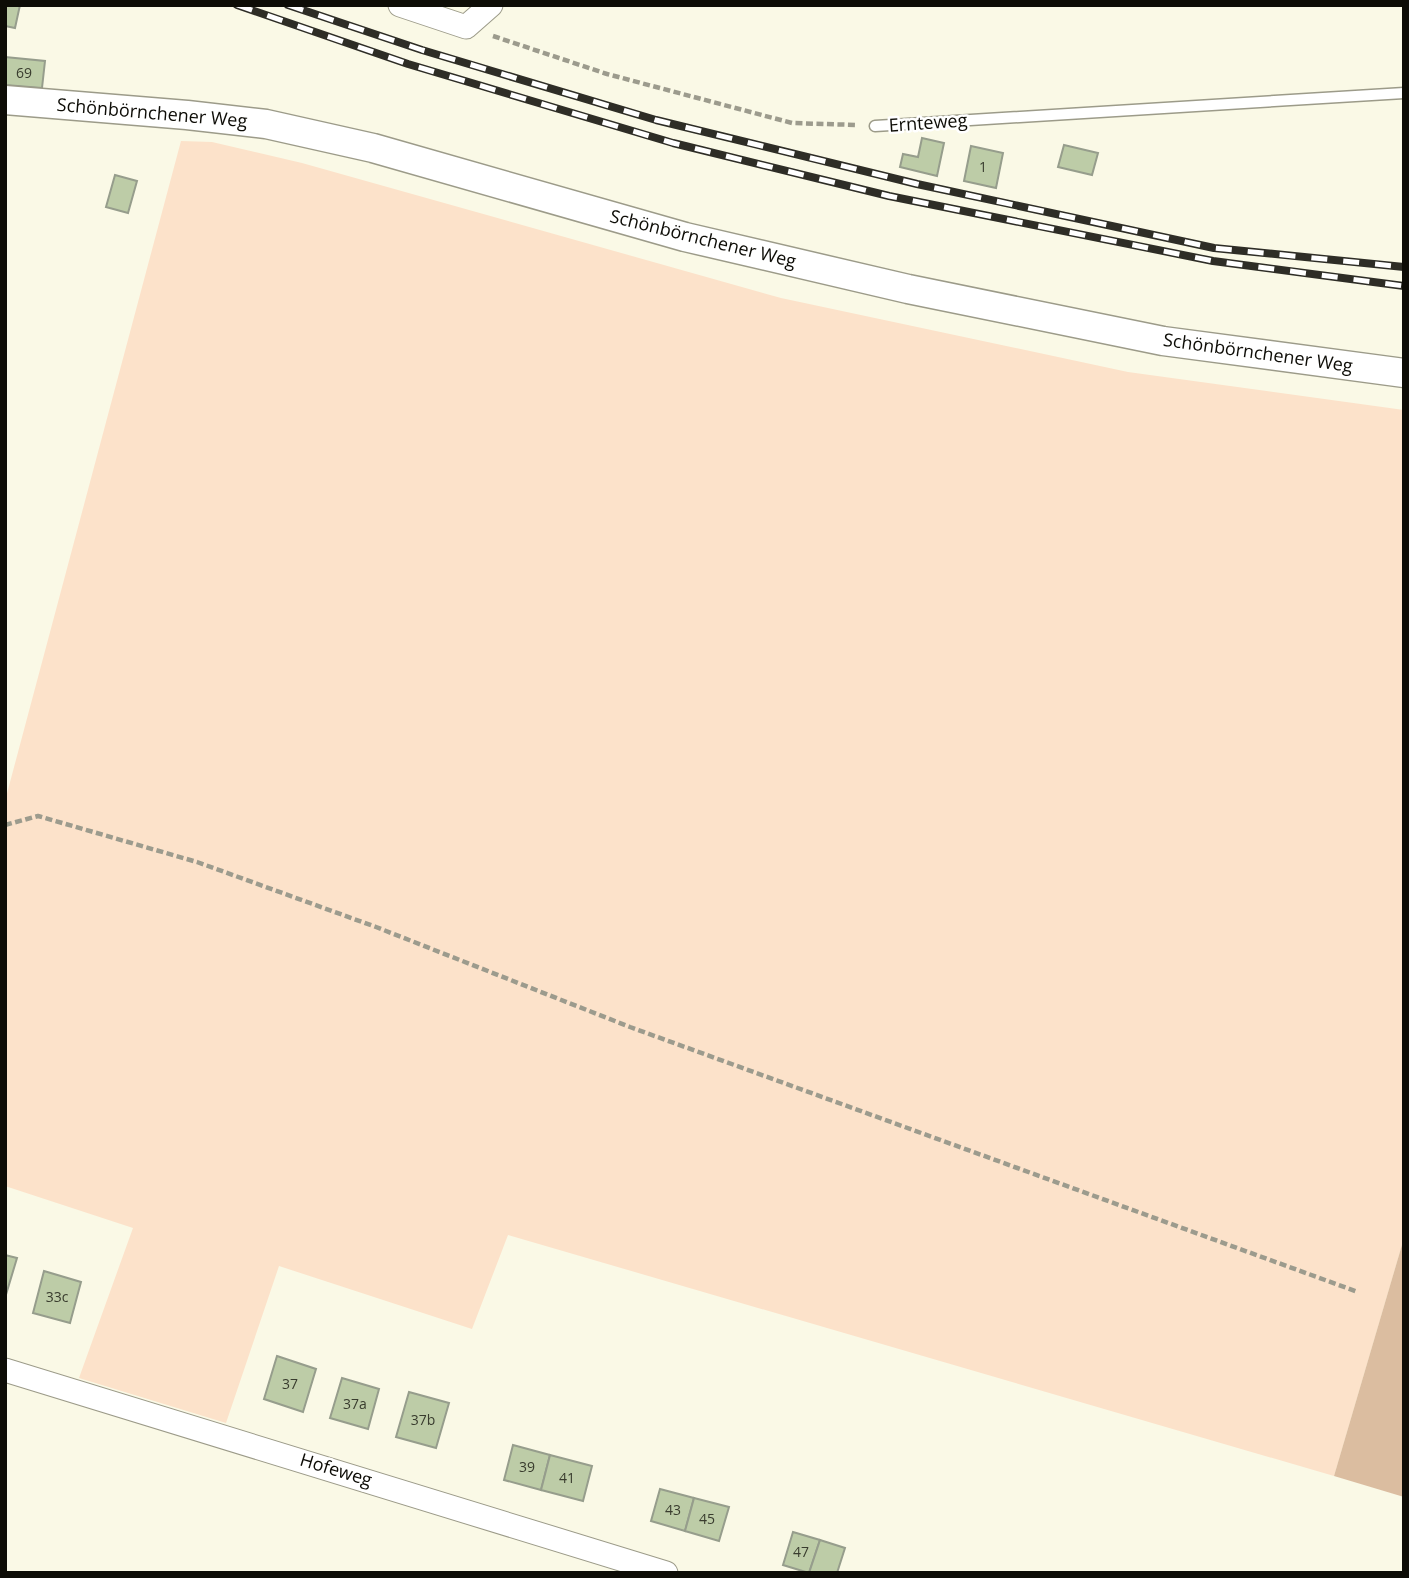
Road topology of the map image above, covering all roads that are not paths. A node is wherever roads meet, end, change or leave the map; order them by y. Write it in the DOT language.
graph roads {
  1 [pos="400,5"];
  2 [pos="491,5"];
  3 [pos="1404,93"];
  4 [pos="5,100"];
  5 [pos="875,126"];
  6 [pos="1404,373"];
  7 [pos="5,1370"];
  8 [pos="666,1573"];
  1 -- 2 [label="street"];
  3 -- 5 [label="lane, Ernteweg"];
  4 -- 6 [label="street, Schönbörnchener Weg"];
  7 -- 8 [label="street, Hofeweg"];
}
